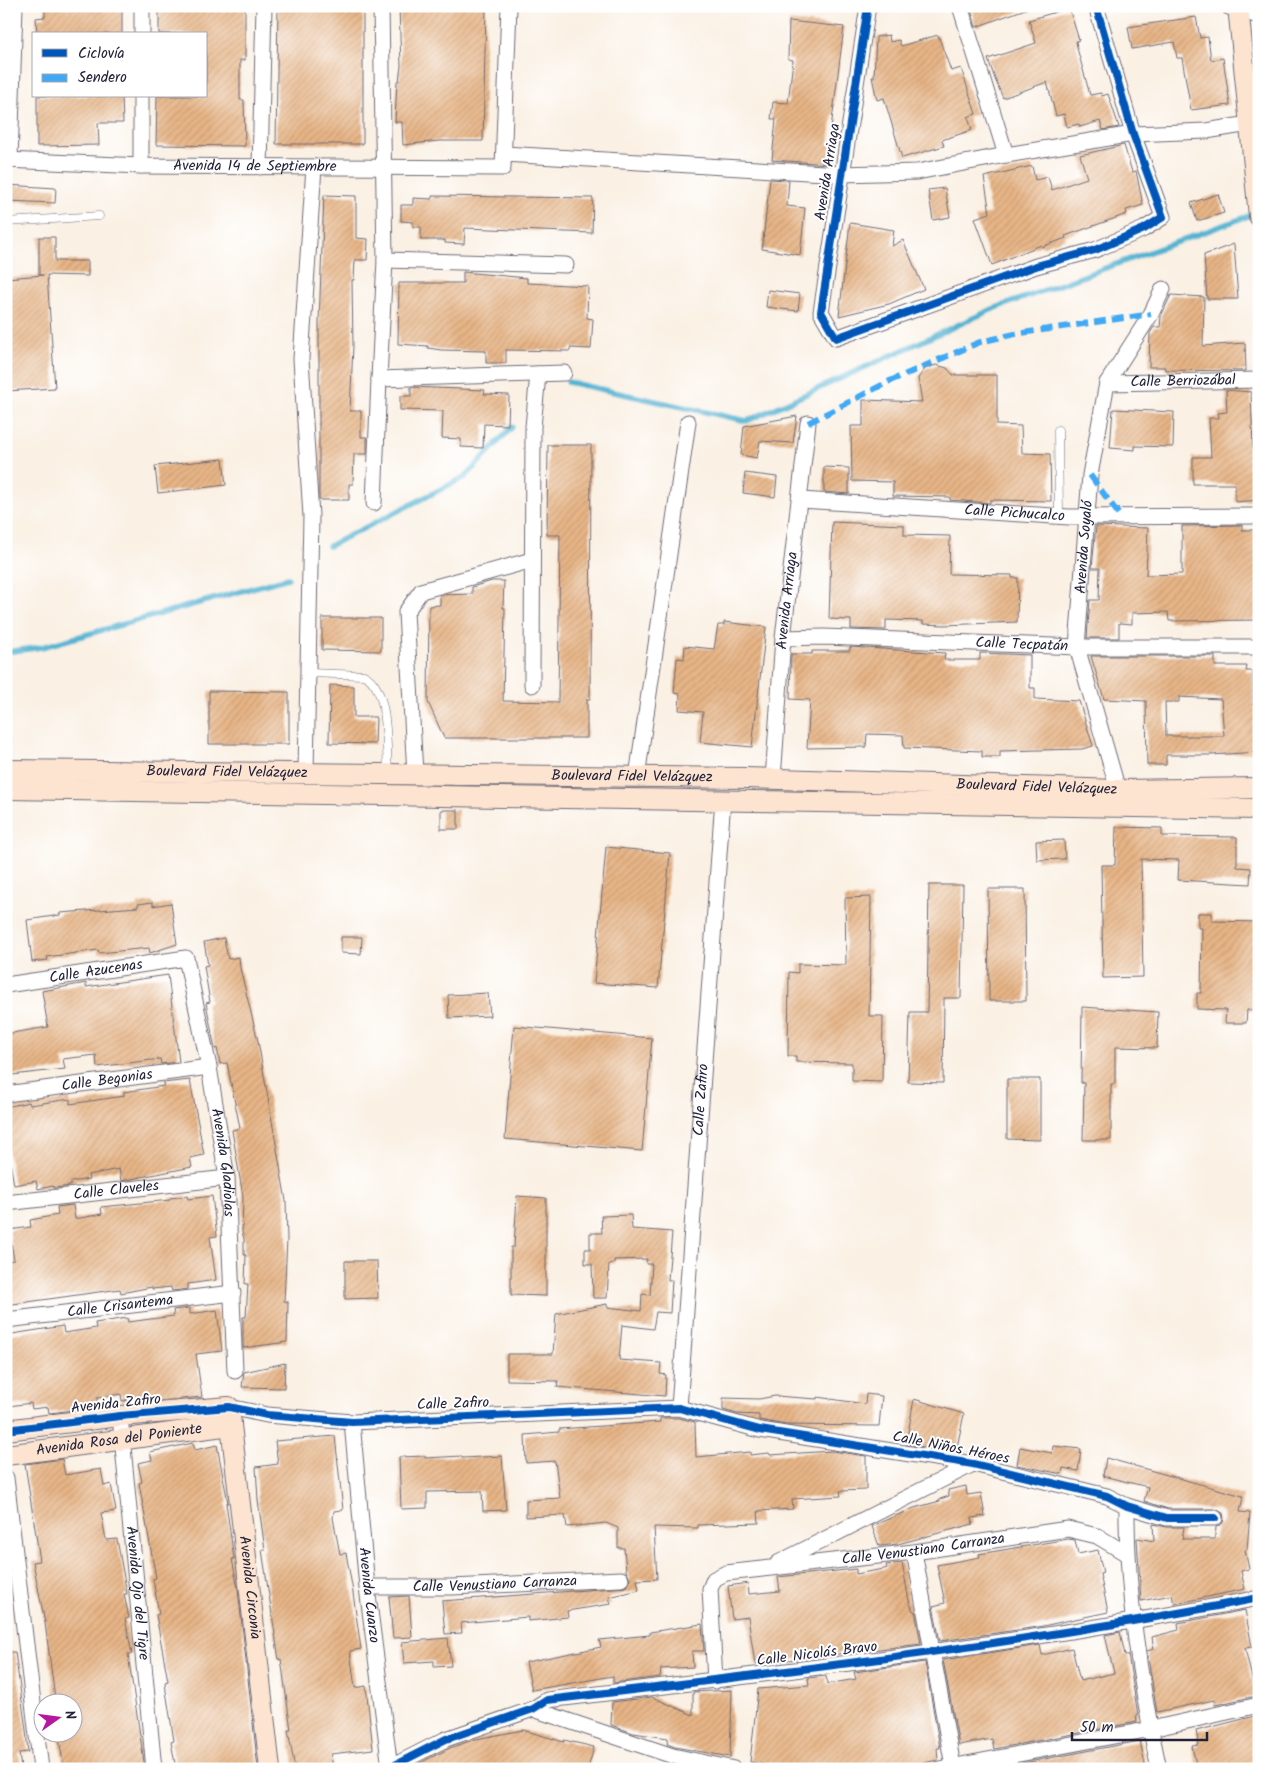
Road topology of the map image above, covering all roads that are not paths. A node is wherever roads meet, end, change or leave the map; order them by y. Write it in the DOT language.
graph roads {
  1 [pos="15,6"];
  2 [pos="142,6"];
  3 [pos="264,6"];
  4 [pos="381,6"];
  5 [pos="509,6"];
  6 [pos="868,6"];
  7 [pos="960,6"];
  8 [pos="1096,6"];
  9 [pos="1235,8"];
  10 [pos="1259,16"];
  11 [pos="142,32"];
  12 [pos="141,98"];
  13 [pos="1249,124"];
  14 [pos="1133,134"];
  15 [pos="1006,155"];
  16 [pos="8,160"];
  17 [pos="504,161"];
  18 [pos="141,166"];
  19 [pos="260,167"];
  20 [pos="314,167"];
  21 [pos="383,167"];
  22 [pos="841,174"];
  23 [pos="99,216"];
  24 [pos="1259,216"];
  25 [pos="6,222"];
  26 [pos="385,260"];
  27 [pos="566,265"];
  28 [pos="1163,289"];
  29 [pos="564,373"];
  30 [pos="538,374"];
  31 [pos="379,379"];
  32 [pos="1259,380"];
  33 [pos="1108,383"];
  34 [pos="688,422"];
  35 [pos="808,423"];
  36 [pos="1058,430"];
  37 [pos="801,500"];
  38 [pos="374,503"];
  39 [pos="1059,516"];
  40 [pos="1088,516"];
  41 [pos="1259,516"];
  42 [pos="532,560"];
  43 [pos="783,638"];
  44 [pos="1077,647"];
  45 [pos="1259,647"];
  46 [pos="308,672"];
  47 [pos="532,685"];
  48 [pos="6,770"];
  49 [pos="306,772"];
  50 [pos="388,774"];
  51 [pos="414,774"];
  52 [pos="453,775"];
  53 [pos="637,777"];
  54 [pos="773,779"];
  55 [pos="1259,788"];
  56 [pos="6,789"];
  57 [pos="1118,790"];
  58 [pos="453,795"];
  59 [pos="723,799"];
  60 [pos="1259,809"];
  61 [pos="186,958"];
  62 [pos="6,985"];
  63 [pos="209,1067"];
  64 [pos="6,1094"];
  65 [pos="227,1178"];
  66 [pos="6,1202"];
  67 [pos="233,1293"];
  68 [pos="6,1320"];
  69 [pos="235,1371"];
  70 [pos="679,1408"];
  71 [pos="120,1416"];
  72 [pos="230,1416"];
  73 [pos="352,1422"];
  74 [pos="6,1430"];
  75 [pos="123,1439"];
  76 [pos="6,1455"];
  77 [pos="973,1464"];
  78 [pos="6,1478"];
  79 [pos="1128,1506"];
  80 [pos="1214,1518"];
  81 [pos="914,1552"];
  82 [pos="1127,1554"];
  83 [pos="770,1568"];
  84 [pos="621,1579"];
  85 [pos="367,1587"];
  86 [pos="1259,1598"];
  87 [pos="1134,1622"];
  88 [pos="934,1653"];
  89 [pos="715,1680"];
  90 [pos="1259,1705"];
  91 [pos="533,1709"];
  92 [pos="1150,1729"];
  93 [pos="947,1767"];
  94 [pos="388,1768"];
  95 [pos="41,1769"];
  96 [pos="154,1769"];
  97 [pos="270,1769"];
  98 [pos="734,1769"];
  99 [pos="1159,1769"];
  1 -- 16 [label="street"];
  2 -- 11 [label="street"];
  3 -- 19 [label="street"];
  4 -- 21 [label="street"];
  5 -- 17 [label="street"];
  6 -- 22 [label="street, Avenida Arriaga"];
  7 -- 15 [label="street"];
  8 -- 14 [label="street"];
  9 -- 10 [label="street"];
  9 -- 13 [label="main road"];
  12 -- 18 [label="street"];
  13 -- 14 [label="street, Avenida 14 de Septiembre"];
  13 -- 24 [label="main road"];
  14 -- 15 [label="street, Avenida 14 de Septiembre"];
  14 -- 22 [label="street, Avenida Arriaga"];
  15 -- 22 [label="street, Avenida 14 de Septiembre"];
  16 -- 18 [label="street, Avenida 14 de Septiembre"];
  17 -- 21 [label="street, Avenida 14 de Septiembre"];
  17 -- 22 [label="street, Avenida 14 de Septiembre"];
  18 -- 19 [label="street, Avenida 14 de Septiembre"];
  19 -- 20 [label="street, Avenida 14 de Septiembre"];
  20 -- 21 [label="street, Avenida 14 de Septiembre"];
  20 -- 46 [label="street"];
  21 -- 26 [label="street"];
  23 -- 25 [label="lane"];
  26 -- 27 [label="street"];
  26 -- 31 [label="street"];
  28 -- 33 [label="street, Avenida Soyaló"];
  29 -- 30 [label="street"];
  30 -- 31 [label="street"];
  30 -- 42 [label="street"];
  31 -- 38 [label="street"];
  32 -- 33 [label="street, Calle Berriozábal"];
  33 -- 40 [label="street, Avenida Soyaló"];
  34 -- 53 [label="street"];
  35 -- 37 [label="street, Avenida Arriaga"];
  36 -- 39 [label="lane"];
  37 -- 39 [label="street, Calle Pichucalco"];
  37 -- 43 [label="street, Avenida Arriaga"];
  39 -- 40 [label="street, Calle Pichucalco"];
  40 -- 41 [label="street, Calle Pichucalco"];
  40 -- 44 [label="street, Avenida Soyaló"];
  42 -- 47 [label="street"];
  42 -- 51 [label="street"];
  43 -- 44 [label="street, Calle Tecpatán"];
  43 -- 54 [label="street, Avenida Arriaga"];
  44 -- 45 [label="street, Calle Tecpatán"];
  44 -- 57 [label="street, Avenida Soyaló"];
  46 -- 49 [label="street"];
  46 -- 50 [label="lane"];
  48 -- 49 [label="main road, Boulevard Fidel Velázquez"];
  49 -- 50 [label="main road, Boulevard Fidel Velázquez"];
  50 -- 51 [label="main road, Boulevard Fidel Velázquez"];
  51 -- 52 [label="main road, Boulevard Fidel Velázquez"];
  52 -- 53 [label="main road, Boulevard Fidel Velázquez"];
  52 -- 58 [label="main road"];
  53 -- 54 [label="main road, Boulevard Fidel Velázquez"];
  54 -- 57 [label="main road, Boulevard Fidel Velázquez"];
  55 -- 57 [label="main road, Boulevard Fidel Velázquez"];
  56 -- 58 [label="main road, Boulevard Fidel Velázquez"];
  58 -- 59 [label="main road, Boulevard Fidel Velázquez"];
  59 -- 60 [label="main road, Boulevard Fidel Velázquez"];
  59 -- 70 [label="street, Calle Zafiro"];
  61 -- 62 [label="street, Calle Azucenas"];
  61 -- 63 [label="street, Avenida Gladiolas"];
  63 -- 64 [label="street, Calle Begonias"];
  63 -- 65 [label="street, Avenida Gladiolas"];
  65 -- 66 [label="street, Calle Claveles"];
  65 -- 67 [label="street, Avenida Gladiolas"];
  67 -- 68 [label="street, Calle Crisantema"];
  67 -- 69 [label="street, Avenida Gladiolas"];
  70 -- 73 [label="street, Calle Zafiro"];
  70 -- 77 [label="street, Calle Niños Héroes"];
  71 -- 72 [label="main road, Avenida Zafiro"];
  71 -- 74 [label="main road, Avenida Zafiro"];
  71 -- 75 [label="street, Avenida Ojo del Tigre"];
  72 -- 73 [label="street, Calle Zafiro"];
  72 -- 75 [label="main road, Avenida Rosa del Poniente"];
  72 -- 97 [label="main road, Avenida Circonia"];
  73 -- 85 [label="street, Avenida Cuarzo"];
  75 -- 76 [label="main road, Avenida Rosa del Poniente"];
  75 -- 96 [label="street, Avenida Ojo del Tigre"];
  77 -- 79 [label="street, Calle Niños Héroes"];
  77 -- 83 [label="street"];
  78 -- 95 [label="street"];
  79 -- 80 [label="street, Calle Niños Héroes"];
  79 -- 82 [label="street"];
  81 -- 82 [label="street, Calle Venustiano Carranza"];
  81 -- 83 [label="street, Calle Venustiano Carranza"];
  81 -- 88 [label="street"];
  82 -- 87 [label="street"];
  83 -- 89 [label="street, Calle Venustiano Carranza"];
  84 -- 85 [label="street, Calle Venustiano Carranza"];
  85 -- 94 [label="street, Avenida Cuarzo"];
  86 -- 87 [label="street, Calle Nicolás Bravo"];
  87 -- 88 [label="street, Calle Nicolás Bravo"];
  87 -- 92 [label="street"];
  88 -- 89 [label="street, Calle Nicolás Bravo"];
  88 -- 93 [label="street"];
  89 -- 91 [label="street, Calle Nicolás Bravo"];
  90 -- 92 [label="street"];
  91 -- 94 [label="street, Calle Nicolás Bravo"];
  91 -- 98 [label="street"];
  92 -- 93 [label="street"];
  92 -- 99 [label="street"];
}
